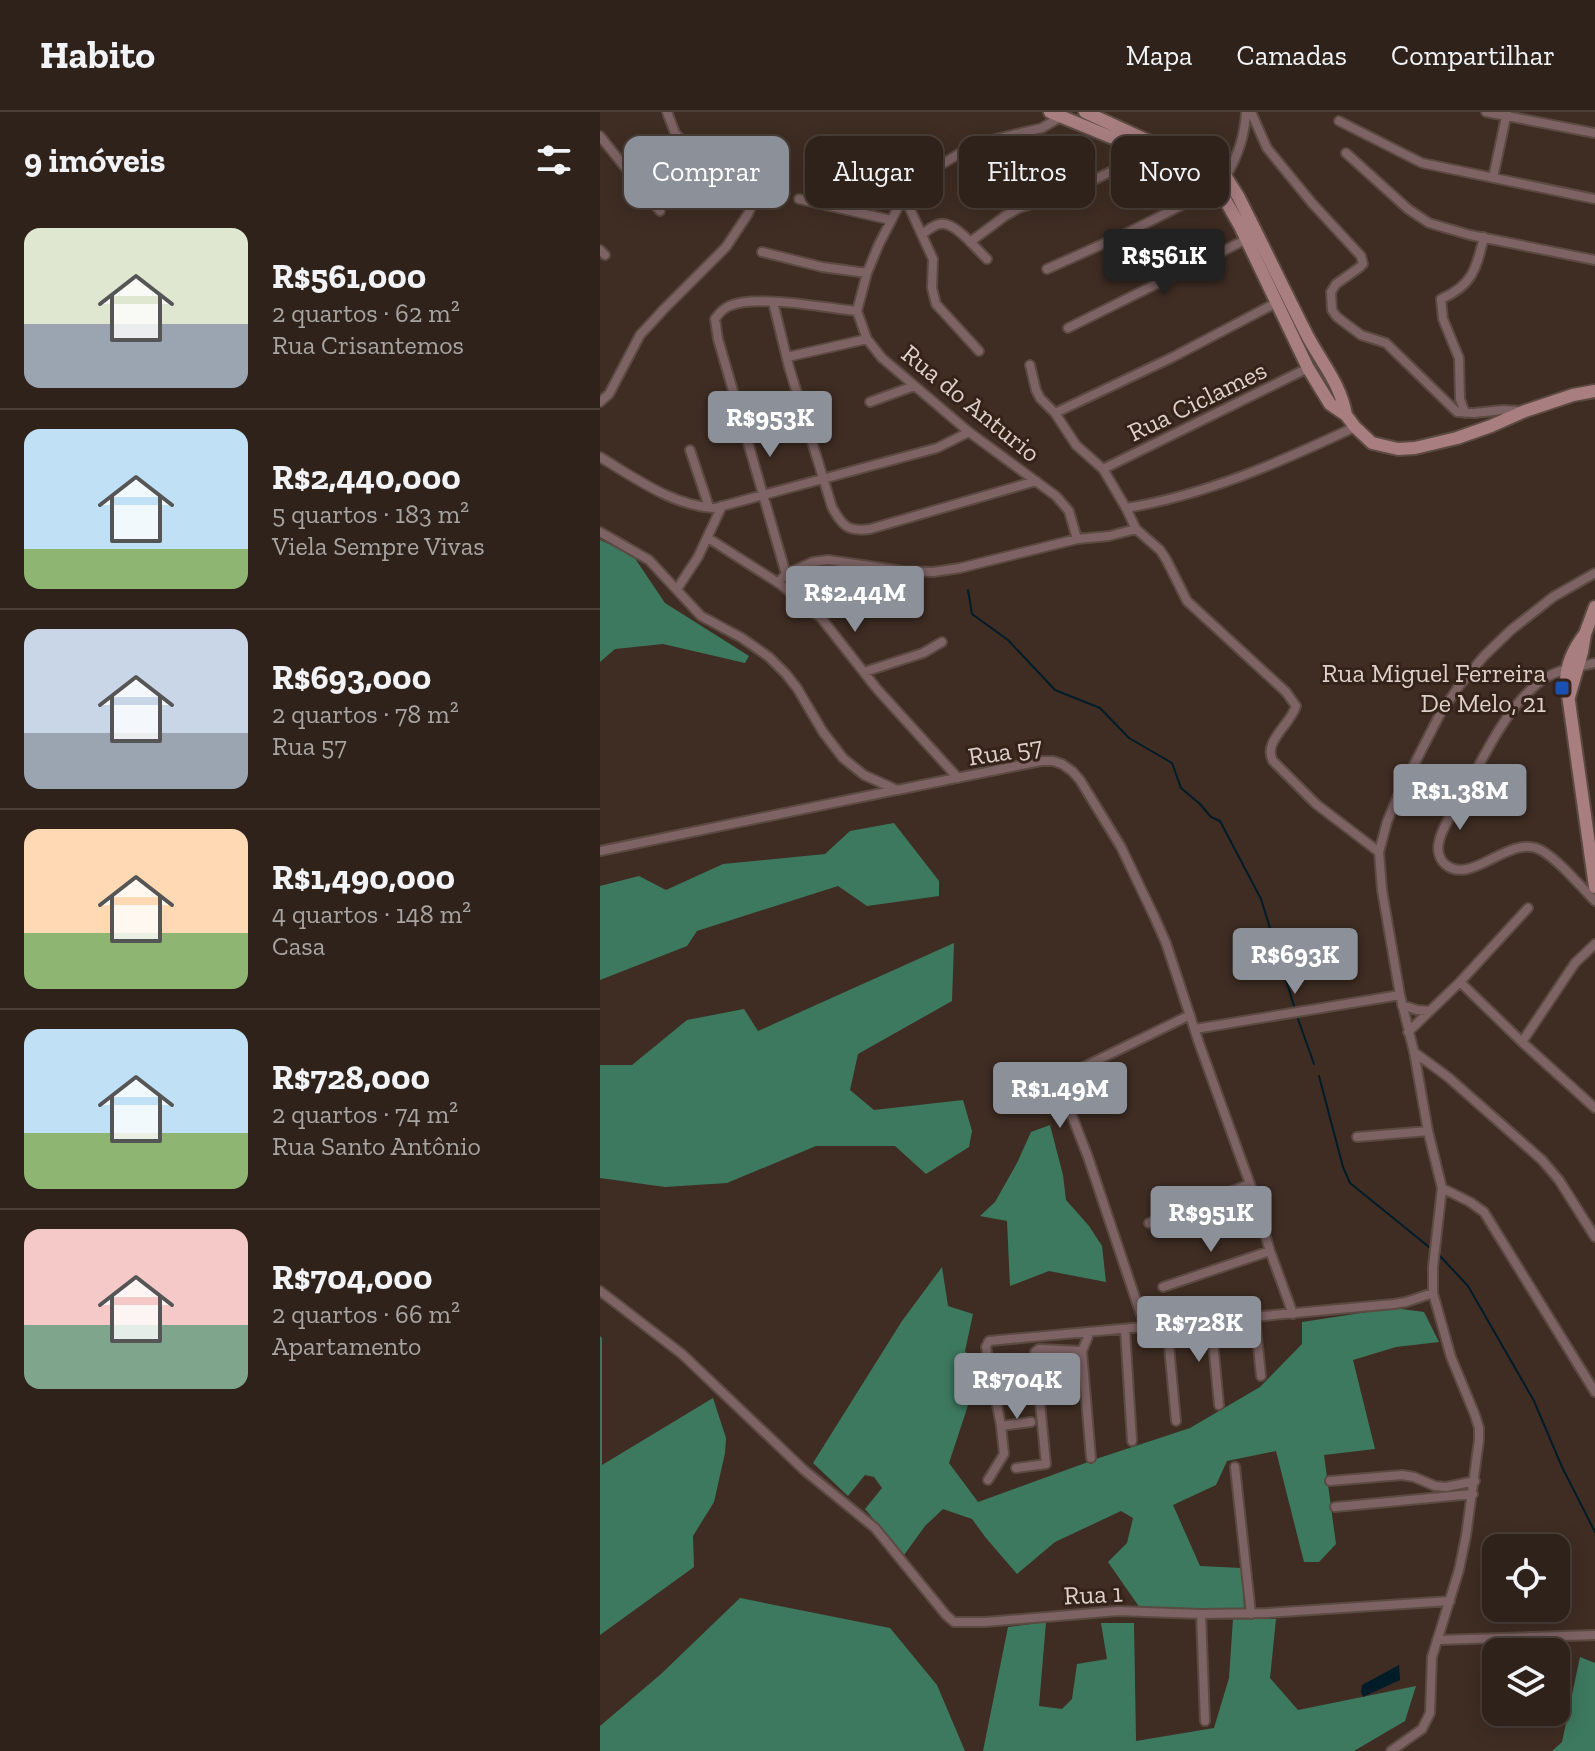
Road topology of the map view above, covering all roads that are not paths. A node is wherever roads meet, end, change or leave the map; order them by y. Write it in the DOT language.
graph roads {
  1 [pos="667,112"];
  2 [pos="1085,112"];
  3 [pos="1248,112"];
  4 [pos="1486,112"];
  5 [pos="1059,114"];
  6 [pos="1507,114"];
  7 [pos="1339,121"];
  8 [pos="1595,133"];
  9 [pos="600,136"];
  10 [pos="678,136"];
  11 [pos="1139,136"];
  12 [pos="1111,137"];
  13 [pos="1346,153"];
  14 [pos="943,164"];
  15 [pos="1229,170"];
  16 [pos="1111,172"];
  17 [pos="1493,178"];
  18 [pos="1229,182"];
  19 [pos="799,199"];
  20 [pos="1595,199"];
  21 [pos="1229,205"];
  22 [pos="750,208"];
  23 [pos="898,208"];
  24 [pos="910,208"];
  25 [pos="1175,208"];
  26 [pos="660,211"];
  27 [pos="891,220"];
  28 [pos="922,234"];
  29 [pos="1484,237"];
  30 [pos="1247,239"];
  31 [pos="970,242"];
  32 [pos="762,252"];
  33 [pos="987,259"];
  34 [pos="1595,260"];
  35 [pos="1047,269"];
  36 [pos="867,273"];
  37 [pos="773,302"];
  38 [pos="1276,303"];
  39 [pos="857,311"];
  40 [pos="1068,328"];
  41 [pos="867,339"];
  42 [pos="979,351"];
  43 [pos="787,357"];
  44 [pos="1030,365"];
  45 [pos="1308,368"];
  46 [pos="914,386"];
  47 [pos="1595,391"];
  48 [pos="600,402"];
  49 [pos="870,402"];
  50 [pos="1525,411"];
  51 [pos="1055,413"];
  52 [pos="1465,413"];
  53 [pos="1346,415"];
  54 [pos="1355,427"];
  55 [pos="969,432"];
  56 [pos="690,450"];
  57 [pos="600,457"];
  58 [pos="1103,469"];
  59 [pos="823,478"];
  60 [pos="1036,481"];
  61 [pos="763,495"];
  62 [pos="722,506"];
  63 [pos="709,507"];
  64 [pos="1126,508"];
  65 [pos="1136,529"];
  66 [pos="600,532"];
  67 [pos="708,538"];
  68 [pos="1077,539"];
  69 [pos="1595,573"];
  70 [pos="786,574"];
  71 [pos="778,583"];
  72 [pos="677,589"];
  73 [pos="1595,607"];
  74 [pos="942,642"];
  75 [pos="1595,663"];
  76 [pos="1572,668"];
  77 [pos="864,672"];
  78 [pos="958,778"];
  79 [pos="897,790"];
  80 [pos="600,851"];
  81 [pos="1379,852"];
  82 [pos="1595,887"];
  83 [pos="1595,901"];
  84 [pos="1528,908"];
  85 [pos="1595,944"];
  86 [pos="1460,982"];
  87 [pos="1400,995"];
  88 [pos="1402,1005"];
  89 [pos="1431,1011"];
  90 [pos="1190,1015"];
  91 [pos="1195,1029"];
  92 [pos="1408,1032"];
  93 [pos="1522,1042"];
  94 [pos="1414,1052"];
  95 [pos="1595,1108"];
  96 [pos="1428,1131"];
  97 [pos="1357,1137"];
  98 [pos="1250,1184"];
  99 [pos="1442,1188"];
  100 [pos="1149,1223"];
  101 [pos="1595,1237"];
  102 [pos="1270,1251"];
  103 [pos="1163,1287"];
  104 [pos="600,1291"];
  105 [pos="1433,1293"];
  106 [pos="1293,1314"];
  107 [pos="1255,1317"];
  108 [pos="1211,1321"];
  109 [pos="1167,1325"];
  110 [pos="1145,1327"];
  111 [pos="1125,1329"];
  112 [pos="1090,1332"];
  113 [pos="1082,1351"];
  114 [pos="1261,1376"];
  115 [pos="1595,1392"];
  116 [pos="1219,1405"];
  117 [pos="1176,1421"];
  118 [pos="1031,1422"];
  119 [pos="1001,1426"];
  120 [pos="1132,1441"];
  121 [pos="1091,1458"];
  122 [pos="1235,1467"];
  123 [pos="1016,1468"];
  124 [pos="988,1480"];
  125 [pos="1330,1481"];
  126 [pos="1475,1481"];
  127 [pos="1473,1494"];
  128 [pos="1335,1507"];
  129 [pos="1450,1601"];
  130 [pos="1201,1614"];
  131 [pos="1251,1614"];
  132 [pos="1595,1635"];
  133 [pos="1437,1640"];
  134 [pos="1205,1721"];
  135 [pos="1391,1751"];
  1 -- 10 [label="street"];
  2 -- 11 [label="street"];
  3 -- 15 [label="street"];
  3 -- 52 [label="street"];
  4 -- 6 [label="street"];
  5 -- 12 [label="street"];
  5 -- 14 [label="street"];
  6 -- 8 [label="street"];
  6 -- 17 [label="street"];
  7 -- 17 [label="street"];
  9 -- 26 [label="street"];
  13 -- 29 [label="street"];
  16 -- 31 [label="street"];
  17 -- 20 [label="street"];
  18 -- 53 [label="street"];
  19 -- 27 [label="street"];
  21 -- 30 [label="street"];
  22 -- 48 [label="street"];
  23 -- 27 [label="street"];
  24 -- 28 [label="street"];
  25 -- 35 [label="street"];
  27 -- 36 [label="street"];
  28 -- 31 [label="street"];
  28 -- 42 [label="street"];
  29 -- 34 [label="street"];
  29 -- 52 [label="street"];
  30 -- 38 [label="street"];
  30 -- 40 [label="street"];
  31 -- 33 [label="street"];
  32 -- 36 [label="street"];
  36 -- 39 [label="street"];
  37 -- 39 [label="street"];
  37 -- 43 [label="street"];
  37 -- 61 [label="street"];
  38 -- 45 [label="street"];
  38 -- 51 [label="street"];
  39 -- 41 [label="street, Rua do Anturio"];
  41 -- 43 [label="street"];
  41 -- 46 [label="street, Rua do Anturio"];
  43 -- 59 [label="street"];
  44 -- 51 [label="street"];
  45 -- 53 [label="street"];
  45 -- 58 [label="street, Rua Ciclames"];
  46 -- 49 [label="street"];
  46 -- 55 [label="street, Rua do Anturio"];
  47 -- 50 [label="street"];
  50 -- 52 [label="street"];
  50 -- 54 [label="street"];
  51 -- 58 [label="street"];
  53 -- 54 [label="street"];
  54 -- 64 [label="street"];
  55 -- 59 [label="street"];
  55 -- 60 [label="street, Rua do Anturio"];
  56 -- 63 [label="street"];
  57 -- 63 [label="street"];
  58 -- 64 [label="street"];
  59 -- 60 [label="street"];
  59 -- 61 [label="street"];
  60 -- 68 [label="street, Rua do Anturio"];
  61 -- 62 [label="street"];
  61 -- 70 [label="street"];
  62 -- 63 [label="street"];
  62 -- 67 [label="street"];
  64 -- 65 [label="street"];
  65 -- 68 [label="street"];
  65 -- 81 [label="street"];
  66 -- 72 [label="street"];
  67 -- 71 [label="street"];
  67 -- 72 [label="street"];
  68 -- 70 [label="street"];
  69 -- 81 [label="street"];
  70 -- 71 [label="street"];
  71 -- 77 [label="street"];
  72 -- 79 [label="street"];
  73 -- 76 [label="street"];
  74 -- 77 [label="street"];
  75 -- 76 [label="street"];
  76 -- 82 [label="street"];
  76 -- 83 [label="street"];
  77 -- 78 [label="street"];
  78 -- 79 [label="street, Rua 57"];
  78 -- 90 [label="street, Rua 57"];
  79 -- 80 [label="street, Rua 57"];
  81 -- 87 [label="street"];
  84 -- 86 [label="street"];
  85 -- 93 [label="street"];
  86 -- 89 [label="street"];
  86 -- 93 [label="street"];
  87 -- 88 [label="street"];
  87 -- 91 [label="street"];
  88 -- 89 [label="street"];
  88 -- 92 [label="street"];
  89 -- 92 [label="street"];
  90 -- 91 [label="street, Rua 57"];
  90 -- 110 [label="street"];
  91 -- 98 [label="street, Rua 57"];
  92 -- 94 [label="street"];
  93 -- 95 [label="street"];
  94 -- 96 [label="street"];
  94 -- 101 [label="street"];
  96 -- 97 [label="street"];
  96 -- 99 [label="street"];
  98 -- 100 [label="street"];
  98 -- 102 [label="street, Rua 57"];
  99 -- 105 [label="street"];
  99 -- 115 [label="street"];
  102 -- 103 [label="street"];
  102 -- 106 [label="street, Rua 57"];
  104 -- 130 [label="street, Rua 1"];
  105 -- 106 [label="street"];
  105 -- 126 [label="street"];
  106 -- 107 [label="street"];
  107 -- 108 [label="street"];
  107 -- 114 [label="street"];
  108 -- 109 [label="street"];
  108 -- 116 [label="street"];
  109 -- 110 [label="street"];
  109 -- 117 [label="street"];
  110 -- 111 [label="street"];
  111 -- 112 [label="street"];
  111 -- 120 [label="street"];
  112 -- 113 [label="street"];
  112 -- 119 [label="street"];
  113 -- 121 [label="street"];
  113 -- 123 [label="street"];
  118 -- 119 [label="street"];
  119 -- 124 [label="street"];
  122 -- 131 [label="street"];
  125 -- 126 [label="street"];
  126 -- 127 [label="street"];
  127 -- 128 [label="street"];
  127 -- 129 [label="street"];
  129 -- 131 [label="street, Rua 1"];
  129 -- 133 [label="street"];
  130 -- 131 [label="street, Rua 1"];
  130 -- 134 [label="street"];
  132 -- 133 [label="street"];
  133 -- 135 [label="street"];
}
